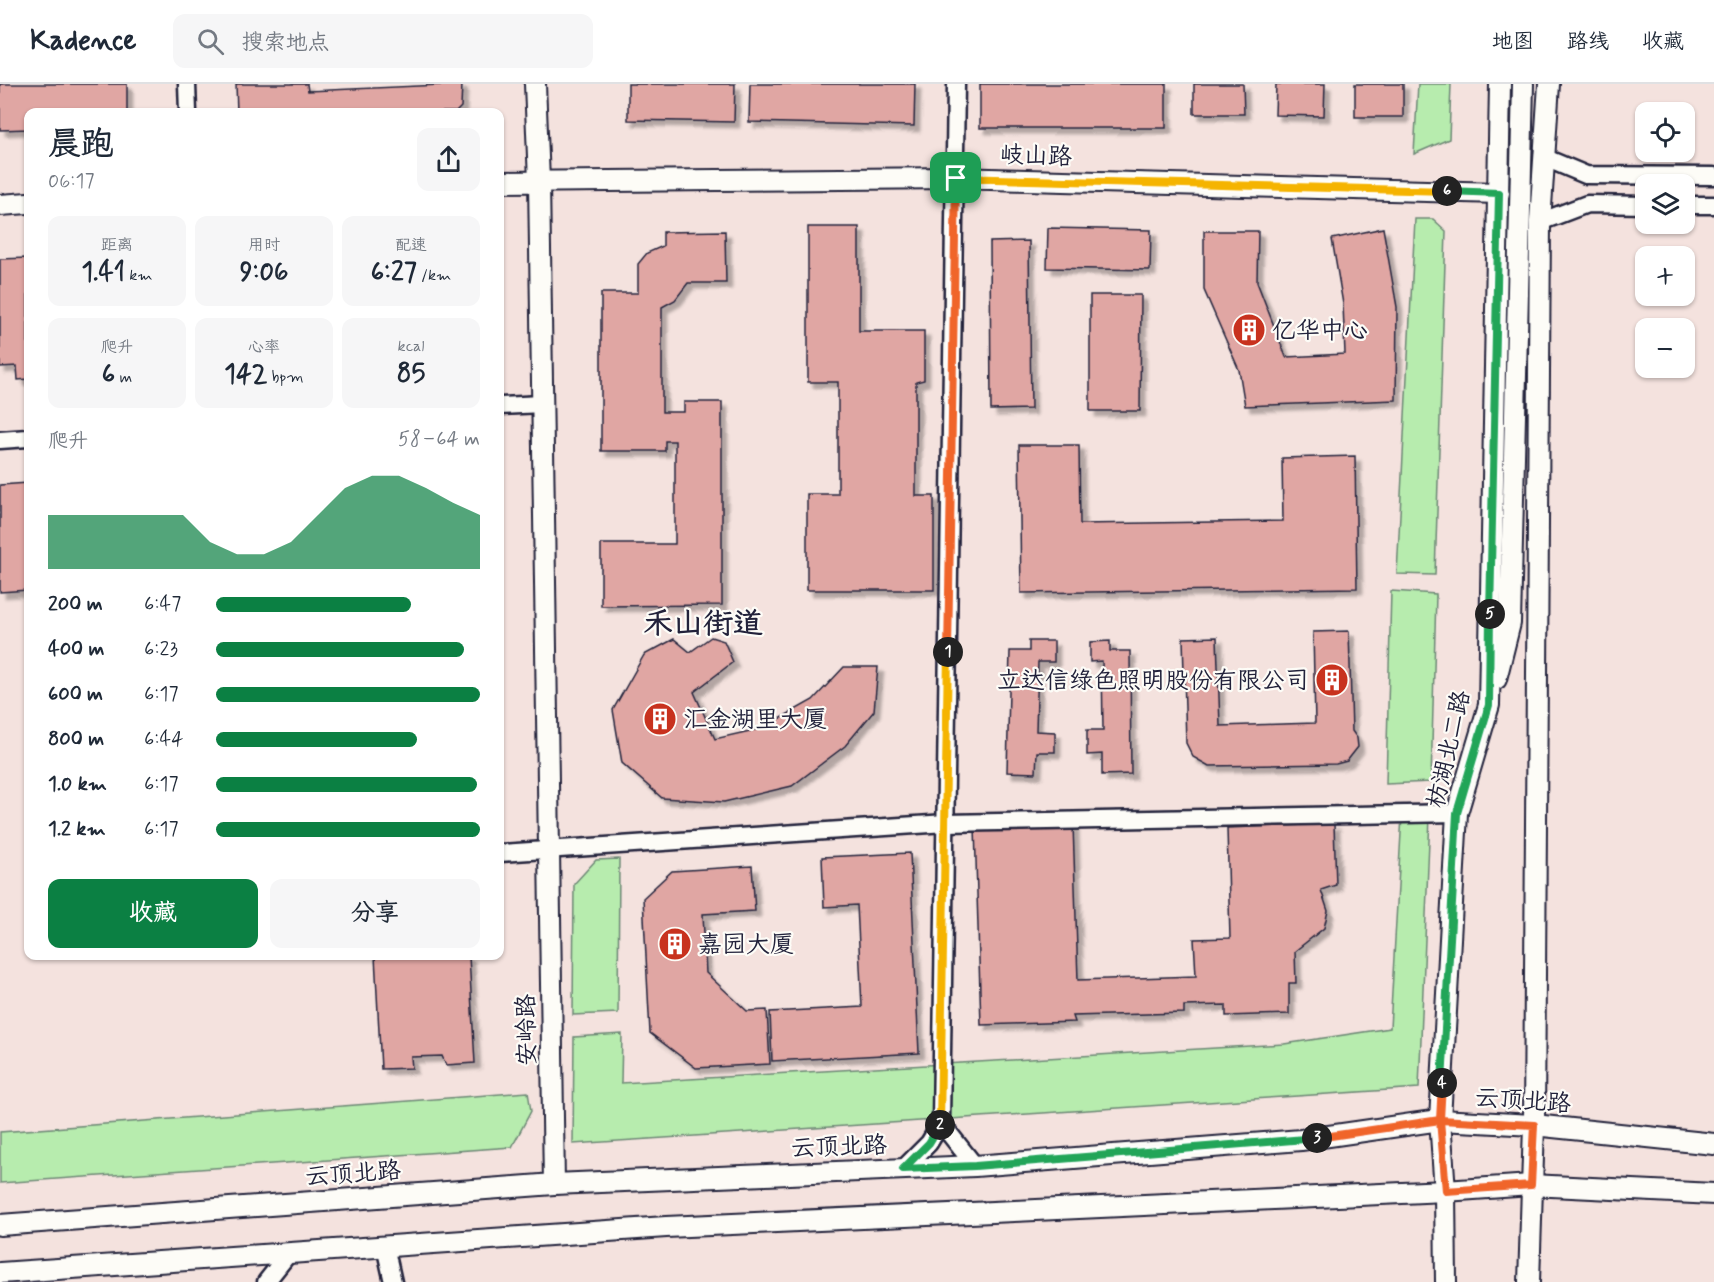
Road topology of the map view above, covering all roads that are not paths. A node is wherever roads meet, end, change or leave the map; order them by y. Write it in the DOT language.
graph roads {
  1 [pos="187,84"];
  2 [pos="535,84"];
  3 [pos="956,84"];
  4 [pos="1500,84"];
  5 [pos="1523,84"];
  6 [pos="1549,84"];
  7 [pos="188,108"];
  8 [pos="1544,157"];
  9 [pos="1714,176"];
  10 [pos="956,178"];
  11 [pos="539,181"];
  12 [pos="504,183"];
  13 [pos="1499,193"];
  14 [pos="24,204"];
  15 [pos="0,205"];
  16 [pos="1635,205"];
  17 [pos="1695,205"];
  18 [pos="1714,206"];
  19 [pos="1540,222"];
  20 [pos="543,404"];
  21 [pos="504,406"];
  22 [pos="24,438"];
  23 [pos="0,440"];
  24 [pos="1489,705"];
  25 [pos="1457,813"];
  26 [pos="945,823"];
  27 [pos="549,850"];
  28 [pos="504,853"];
  29 [pos="1440,1120"];
  30 [pos="941,1123"];
  31 [pos="1534,1125"];
  32 [pos="1714,1144"];
  33 [pos="975,1166"];
  34 [pos="903,1169"];
  35 [pos="554,1184"];
  36 [pos="1531,1185"];
  37 [pos="1446,1191"];
  38 [pos="1714,1194"];
  39 [pos="0,1225"];
  40 [pos="385,1246"];
  41 [pos="289,1253"];
  42 [pos="0,1273"];
  43 [pos="266,1282"];
  44 [pos="393,1282"];
  45 [pos="1446,1282"];
  46 [pos="1529,1282"];
  1 -- 7 [label="street"];
  2 -- 11 [label="main road, 安岭路"];
  3 -- 10 [label="street"];
  4 -- 13 [label="main road, 枋湖北二路"];
  5 -- 24 [label="main road"];
  6 -- 8 [label="main road"];
  8 -- 9 [label="street"];
  8 -- 19 [label="main road"];
  10 -- 11 [label="main road, 岐山路"];
  10 -- 13 [label="main road, 岐山路"];
  10 -- 26 [label="street"];
  11 -- 12 [label="main road, 岐山路"];
  11 -- 20 [label="main road, 安岭路"];
  13 -- 24 [label="main road, 枋湖北二路"];
  14 -- 15 [label="main road"];
  16 -- 19 [label="street"];
  17 -- 18 [label="street"];
  19 -- 31 [label="main road"];
  20 -- 21 [label="street"];
  20 -- 27 [label="main road, 安岭路"];
  22 -- 23 [label="street"];
  24 -- 25 [label="main road, 枋湖北二路"];
  25 -- 26 [label="street"];
  25 -- 29 [label="main road, 枋湖北二路"];
  26 -- 27 [label="street"];
  26 -- 30 [label="street"];
  27 -- 28 [label="street"];
  27 -- 35 [label="main road, 安岭路"];
  29 -- 31 [label="main road, 云顶北路"];
  29 -- 33 [label="main road, 云顶北路"];
  29 -- 37 [label="main road, 枋湖北二路"];
  30 -- 33 [label="street"];
  30 -- 34 [label="street"];
  31 -- 32 [label="main road, 云顶北路"];
  31 -- 36 [label="main road"];
  33 -- 34 [label="main road, 云顶北路"];
  34 -- 35 [label="main road, 云顶北路"];
  35 -- 39 [label="main road, 云顶北路"];
  36 -- 37 [label="main road"];
  36 -- 38 [label="main road"];
  36 -- 46 [label="main road"];
  37 -- 40 [label="main road"];
  37 -- 45 [label="main road, 枋湖北二路"];
  40 -- 41 [label="main road"];
  40 -- 44 [label="street"];
  41 -- 42 [label="main road"];
  41 -- 43 [label="street"];
}
